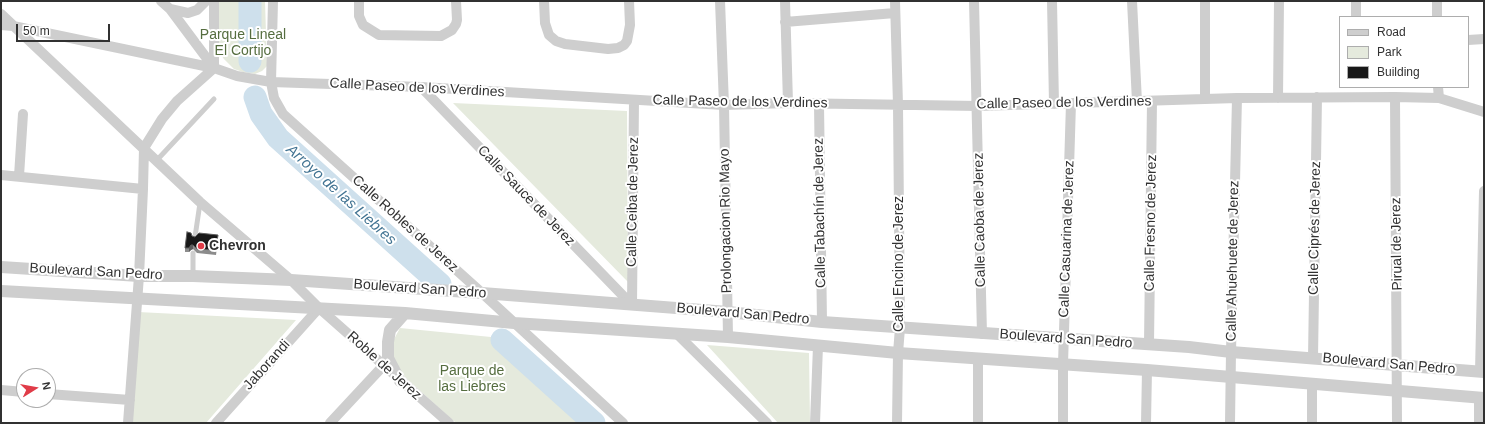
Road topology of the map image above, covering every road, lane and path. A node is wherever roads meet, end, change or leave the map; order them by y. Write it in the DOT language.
graph roads {
  1 [pos="161,1"];
  2 [pos="206,1"];
  3 [pos="214,1"];
  4 [pos="273,1"];
  5 [pos="359,1"];
  6 [pos="456,1"];
  7 [pos="544,1"];
  8 [pos="629,1"];
  9 [pos="720,1"];
  10 [pos="785,1"];
  11 [pos="895,1"];
  12 [pos="974,1"];
  13 [pos="1052,1"];
  14 [pos="1132,1"];
  15 [pos="1205,1"];
  16 [pos="1279,1"];
  17 [pos="1356,1"];
  18 [pos="1437,1"];
  19 [pos="170,9"];
  20 [pos="895,13"];
  21 [pos="1,14"];
  22 [pos="1356,16"];
  23 [pos="1437,16"];
  24 [pos="785,22"];
  25 [pos="1,25"];
  26 [pos="13,26"];
  27 [pos="1484,39"];
  28 [pos="1469,40"];
  29 [pos="214,68"];
  30 [pos="271,82"];
  31 [pos="421,87"];
  32 [pos="1438,88"];
  33 [pos="1317,97"];
  34 [pos="1395,97"];
  35 [pos="1237,98"];
  36 [pos="1278,98"];
  37 [pos="1439,98"];
  38 [pos="214,99"];
  39 [pos="1205,99"];
  40 [pos="634,100"];
  41 [pos="1152,101"];
  42 [pos="1137,102"];
  43 [pos="788,103"];
  44 [pos="1071,103"];
  45 [pos="819,104"];
  46 [pos="1054,104"];
  47 [pos="724,105"];
  48 [pos="898,105"];
  49 [pos="978,106"];
  50 [pos="1484,112"];
  51 [pos="23,114"];
  52 [pos="144,148"];
  53 [pos="156,160"];
  54 [pos="1,175"];
  55 [pos="19,176"];
  56 [pos="144,189"];
  57 [pos="1484,191"];
  58 [pos="200,202"];
  59 [pos="195,237"];
  60 [pos="193,253"];
  61 [pos="1,267"];
  62 [pos="139,276"];
  63 [pos="193,276"];
  64 [pos="291,280"];
  65 [pos="1,291"];
  66 [pos="478,292"];
  67 [pos="137,299"];
  68 [pos="632,305"];
  69 [pos="319,308"];
  70 [pos="728,312"];
  71 [pos="405,313"];
  72 [pos="822,322"];
  73 [pos="514,323"];
  74 [pos="900,328"];
  75 [pos="677,334"];
  76 [pos="982,334"];
  77 [pos="728,337"];
  78 [pos="1064,338"];
  79 [pos="1149,344"];
  80 [pos="818,346"];
  81 [pos="1230,352"];
  82 [pos="898,354"];
  83 [pos="1313,358"];
  84 [pos="978,359"];
  85 [pos="1062,364"];
  86 [pos="384,365"];
  87 [pos="1398,365"];
  88 [pos="1147,370"];
  89 [pos="1482,372"];
  90 [pos="1231,377"];
  91 [pos="400,380"];
  92 [pos="1312,384"];
  93 [pos="1,390"];
  94 [pos="16,391"];
  95 [pos="1398,391"];
  96 [pos="56,395"];
  97 [pos="1482,397"];
  98 [pos="130,400"];
  99 [pos="128,423"];
  100 [pos="216,423"];
  101 [pos="330,423"];
  102 [pos="448,423"];
  103 [pos="623,423"];
  104 [pos="768,423"];
  105 [pos="815,423"];
  106 [pos="897,423"];
  107 [pos="978,423"];
  108 [pos="1063,423"];
  109 [pos="1146,423"];
  110 [pos="1230,423"];
  111 [pos="1312,423"];
  112 [pos="1398,423"];
  113 [pos="1479,423"];
  1 -- 19 [label="street"];
  2 -- 19 [label="street"];
  3 -- 29 [label="street"];
  4 -- 30 [label="street, Calle Robles de Jerez"];
  5 -- 6 [label="street"];
  7 -- 8 [label="street"];
  9 -- 47 [label="street, Prolongacion Rio Mayo"];
  10 -- 24 [label="street"];
  11 -- 20 [label="street, Calle Encino de Jerez"];
  12 -- 49 [label="street, Calle Caoba de Jerez"];
  13 -- 46 [label="street"];
  14 -- 42 [label="street"];
  15 -- 39 [label="street"];
  16 -- 36 [label="street"];
  17 -- 22 [label="street"];
  18 -- 23 [label="street"];
  19 -- 29 [label="street"];
  20 -- 24 [label="street"];
  20 -- 48 [label="street, Calle Encino de Jerez"];
  21 -- 26 [label="street, Roble de Jerez"];
  24 -- 43 [label="street"];
  25 -- 26 [label="street, Calle Paseo de los Verdines"];
  26 -- 29 [label="street, Calle Paseo de los Verdines"];
  26 -- 52 [label="street, Roble de Jerez"];
  27 -- 28 [label="street"];
  29 -- 30 [label="street, Calle Paseo de los Verdines"];
  29 -- 52 [label="street"];
  30 -- 31 [label="street, Calle Paseo de los Verdines"];
  30 -- 66 [label="street, Calle Robles de Jerez"];
  31 -- 40 [label="street, Calle Paseo de los Verdines"];
  31 -- 68 [label="street, Calle Sauce de Jerez"];
  32 -- 37 [label="street"];
  33 -- 34 [label="street, Calle Paseo de los Verdines"];
  33 -- 36 [label="street, Calle Paseo de los Verdines"];
  33 -- 83 [label="street, Calle Ciprés de Jerez"];
  34 -- 37 [label="street, Calle Paseo de los Verdines"];
  34 -- 87 [label="street, Pirual de Jerez"];
  35 -- 36 [label="street, Calle Paseo de los Verdines"];
  35 -- 39 [label="street, Calle Paseo de los Verdines"];
  35 -- 81 [label="street, Calle Ahuehuete de Jerez"];
  37 -- 50 [label="street, Calle Paseo de los Verdines"];
  38 -- 53 [label="lane"];
  39 -- 41 [label="street, Calle Paseo de los Verdines"];
  40 -- 47 [label="street, Calle Paseo de los Verdines"];
  40 -- 68 [label="street, Calle Ceiba de Jerez"];
  41 -- 42 [label="street, Calle Paseo de los Verdines"];
  41 -- 79 [label="street, Calle Fresno de Jerez"];
  42 -- 44 [label="street, Calle Paseo de los Verdines"];
  43 -- 45 [label="street, Calle Paseo de los Verdines"];
  43 -- 47 [label="street, Calle Paseo de los Verdines"];
  44 -- 46 [label="street, Calle Paseo de los Verdines"];
  44 -- 78 [label="street, Calle Casuarina de Jerez"];
  45 -- 48 [label="street, Calle Paseo de los Verdines"];
  45 -- 72 [label="street, Calle Tabachín de Jerez"];
  46 -- 49 [label="street, Calle Paseo de los Verdines"];
  47 -- 70 [label="street, Prolongacion Rio Mayo"];
  48 -- 49 [label="street, Calle Paseo de los Verdines"];
  48 -- 74 [label="street, Calle Encino de Jerez"];
  49 -- 76 [label="street, Calle Caoba de Jerez"];
  51 -- 55 [label="street"];
  52 -- 53 [label="street, Roble de Jerez"];
  52 -- 56 [label="street"];
  53 -- 58 [label="street, Roble de Jerez"];
  54 -- 55 [label="street"];
  55 -- 56 [label="street"];
  56 -- 62 [label="street"];
  57 -- 89 [label="street"];
  58 -- 59 [label="lane"];
  58 -- 64 [label="street, Roble de Jerez"];
  60 -- 63 [label="lane"];
  61 -- 62 [label="street, Boulevard San Pedro"];
  62 -- 63 [label="street, Boulevard San Pedro"];
  62 -- 67 [label="street"];
  63 -- 64 [label="street, Boulevard San Pedro"];
  64 -- 66 [label="street, Boulevard San Pedro"];
  64 -- 69 [label="street, Roble de Jerez"];
  65 -- 67 [label="street, Boulevard San Pedro"];
  66 -- 68 [label="street, Boulevard San Pedro"];
  66 -- 73 [label="street, Calle Robles de Jerez"];
  67 -- 69 [label="street, Boulevard San Pedro"];
  67 -- 98 [label="street"];
  68 -- 70 [label="street, Boulevard San Pedro"];
  69 -- 71 [label="street, Boulevard San Pedro"];
  69 -- 86 [label="street, Roble de Jerez"];
  69 -- 100 [label="street, Jaborandi"];
  70 -- 72 [label="street, Boulevard San Pedro"];
  70 -- 77 [label="street, Prolongacion Rio Mayo"];
  71 -- 73 [label="street, Boulevard San Pedro"];
  71 -- 91 [label="street"];
  72 -- 74 [label="street, Boulevard San Pedro"];
  73 -- 75 [label="street, Boulevard San Pedro"];
  73 -- 103 [label="street, Calle Robles de Jerez"];
  74 -- 76 [label="street, Boulevard San Pedro"];
  74 -- 82 [label="street, Calle Encino de Jerez"];
  75 -- 77 [label="street, Boulevard San Pedro"];
  75 -- 104 [label="street"];
  76 -- 78 [label="street, Boulevard San Pedro"];
  77 -- 80 [label="street, Boulevard San Pedro"];
  78 -- 79 [label="street, Boulevard San Pedro"];
  78 -- 85 [label="street, Calle Casuarina de Jerez"];
  79 -- 81 [label="street, Boulevard San Pedro"];
  80 -- 82 [label="street, Boulevard San Pedro"];
  80 -- 105 [label="street"];
  81 -- 83 [label="street, Boulevard San Pedro"];
  81 -- 90 [label="street, Calle Ahuehuete de Jerez"];
  82 -- 84 [label="street, Boulevard San Pedro"];
  82 -- 106 [label="street, Calle Encino de Jerez"];
  83 -- 87 [label="street, Boulevard San Pedro"];
  84 -- 85 [label="street, Boulevard San Pedro"];
  84 -- 107 [label="street"];
  85 -- 88 [label="street, Boulevard San Pedro"];
  85 -- 108 [label="street, Calle Casuarina de Jerez"];
  86 -- 91 [label="street, Roble de Jerez"];
  86 -- 101 [label="street"];
  87 -- 89 [label="street, Boulevard San Pedro"];
  87 -- 95 [label="street, Pirual de Jerez"];
  88 -- 90 [label="street, Boulevard San Pedro"];
  88 -- 109 [label="street"];
  90 -- 92 [label="street, Boulevard San Pedro"];
  90 -- 110 [label="street, Calle Ahuehuete de Jerez"];
  91 -- 102 [label="street, Roble de Jerez"];
  92 -- 95 [label="street, Boulevard San Pedro"];
  92 -- 111 [label="street"];
  93 -- 94 [label="street"];
  95 -- 97 [label="street, Boulevard San Pedro"];
  95 -- 112 [label="street, Pirual de Jerez"];
  96 -- 98 [label="street"];
  97 -- 113 [label="street"];
  98 -- 99 [label="street"];
}
